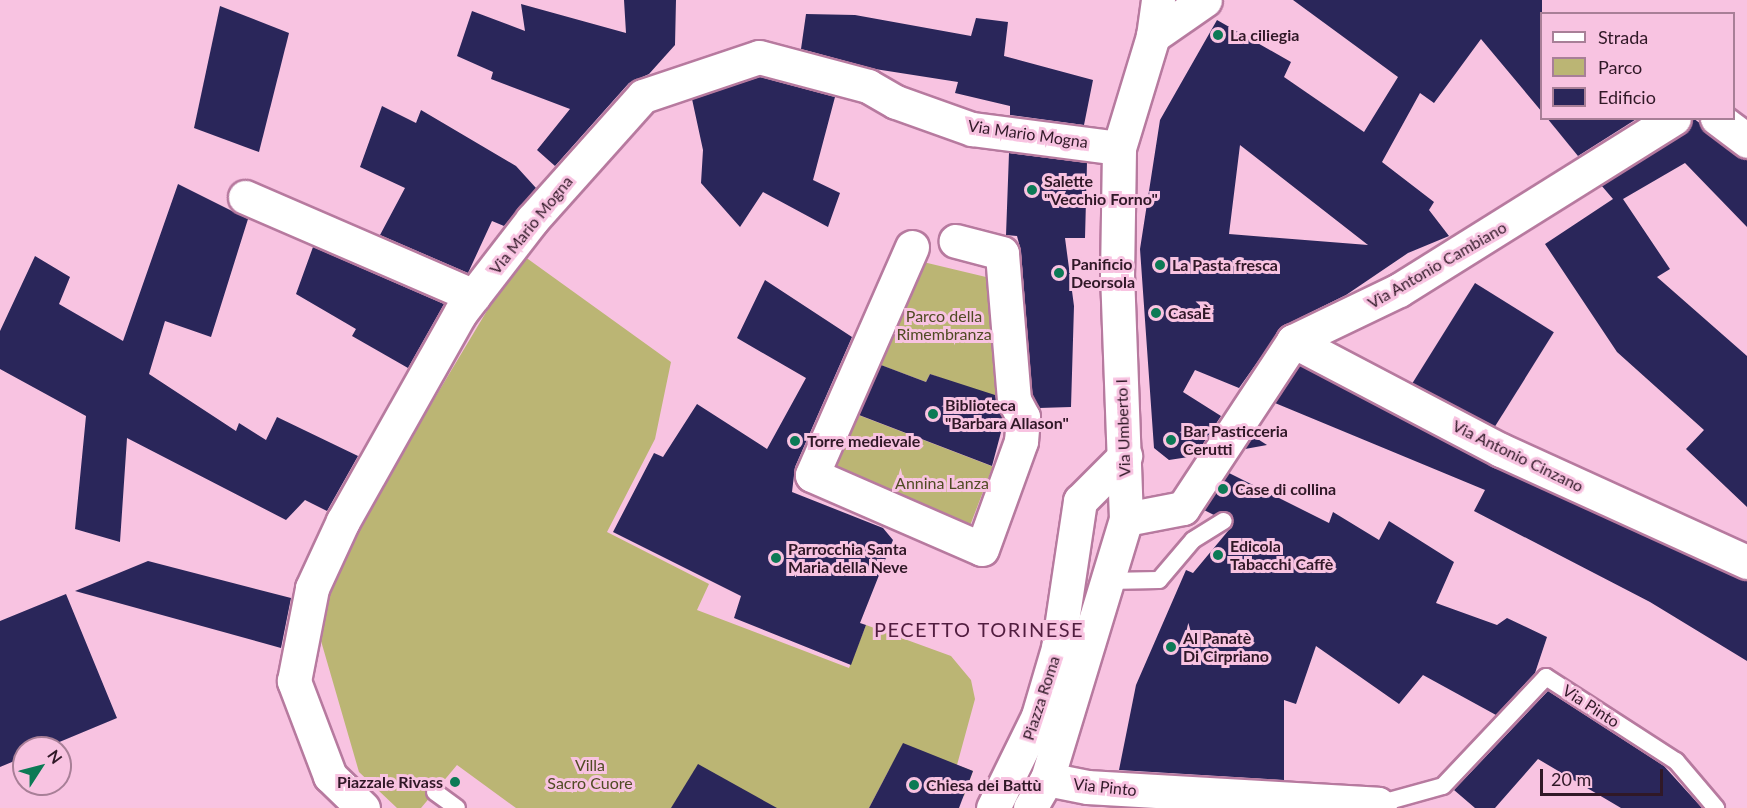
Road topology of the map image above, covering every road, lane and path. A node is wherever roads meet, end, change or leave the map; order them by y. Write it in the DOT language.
graph roads {
  1 [pos="1158,0"];
  2 [pos="1204,0"];
  3 [pos="1153,36"];
  4 [pos="1671,120"];
  5 [pos="1721,120"];
  6 [pos="1747,141"];
  7 [pos="1119,148"];
  8 [pos="245,197"];
  9 [pos="956,241"];
  10 [pos="912,247"];
  11 [pos="474,296"];
  12 [pos="1293,341"];
  13 [pos="1125,456"];
  14 [pos="1126,519"];
  15 [pos="1224,521"];
  16 [pos="1747,562"];
  17 [pos="1108,581"];
  18 [pos="1047,779"];
  19 [pos="435,792"];
  20 [pos="1379,806"];
  21 [pos="363,808"];
  22 [pos="457,808"];
  23 [pos="993,808"];
  24 [pos="1030,808"];
  25 [pos="1716,808"];
  1 -- 3 [label="street, Via Umberto I"];
  2 -- 3 [label="street"];
  3 -- 7 [label="street, Via Umberto I"];
  4 -- 12 [label="street, Via Antonio Cambiano"];
  5 -- 6 [label="street"];
  7 -- 11 [label="street, Via Mario Mogna"];
  7 -- 13 [label="street, Via Umberto I"];
  8 -- 11 [label="street"];
  9 -- 10 [label="street"];
  11 -- 21 [label="street, Via Mario Mogna"];
  12 -- 14 [label="street"];
  12 -- 16 [label="street, Via Antonio Cinzano"];
  13 -- 14 [label="street, Via Umberto I"];
  13 -- 23 [label="street, Piazza Roma"];
  14 -- 17 [label="street, Via Umberto I"];
  15 -- 17 [label="lane"];
  17 -- 18 [label="street, Via Umberto I"];
  18 -- 20 [label="street, Via Pinto"];
  18 -- 24 [label="street, Via Umberto I"];
  19 -- 22 [label="lane"];
  20 -- 25 [label="lane, Via Pinto"];
}
